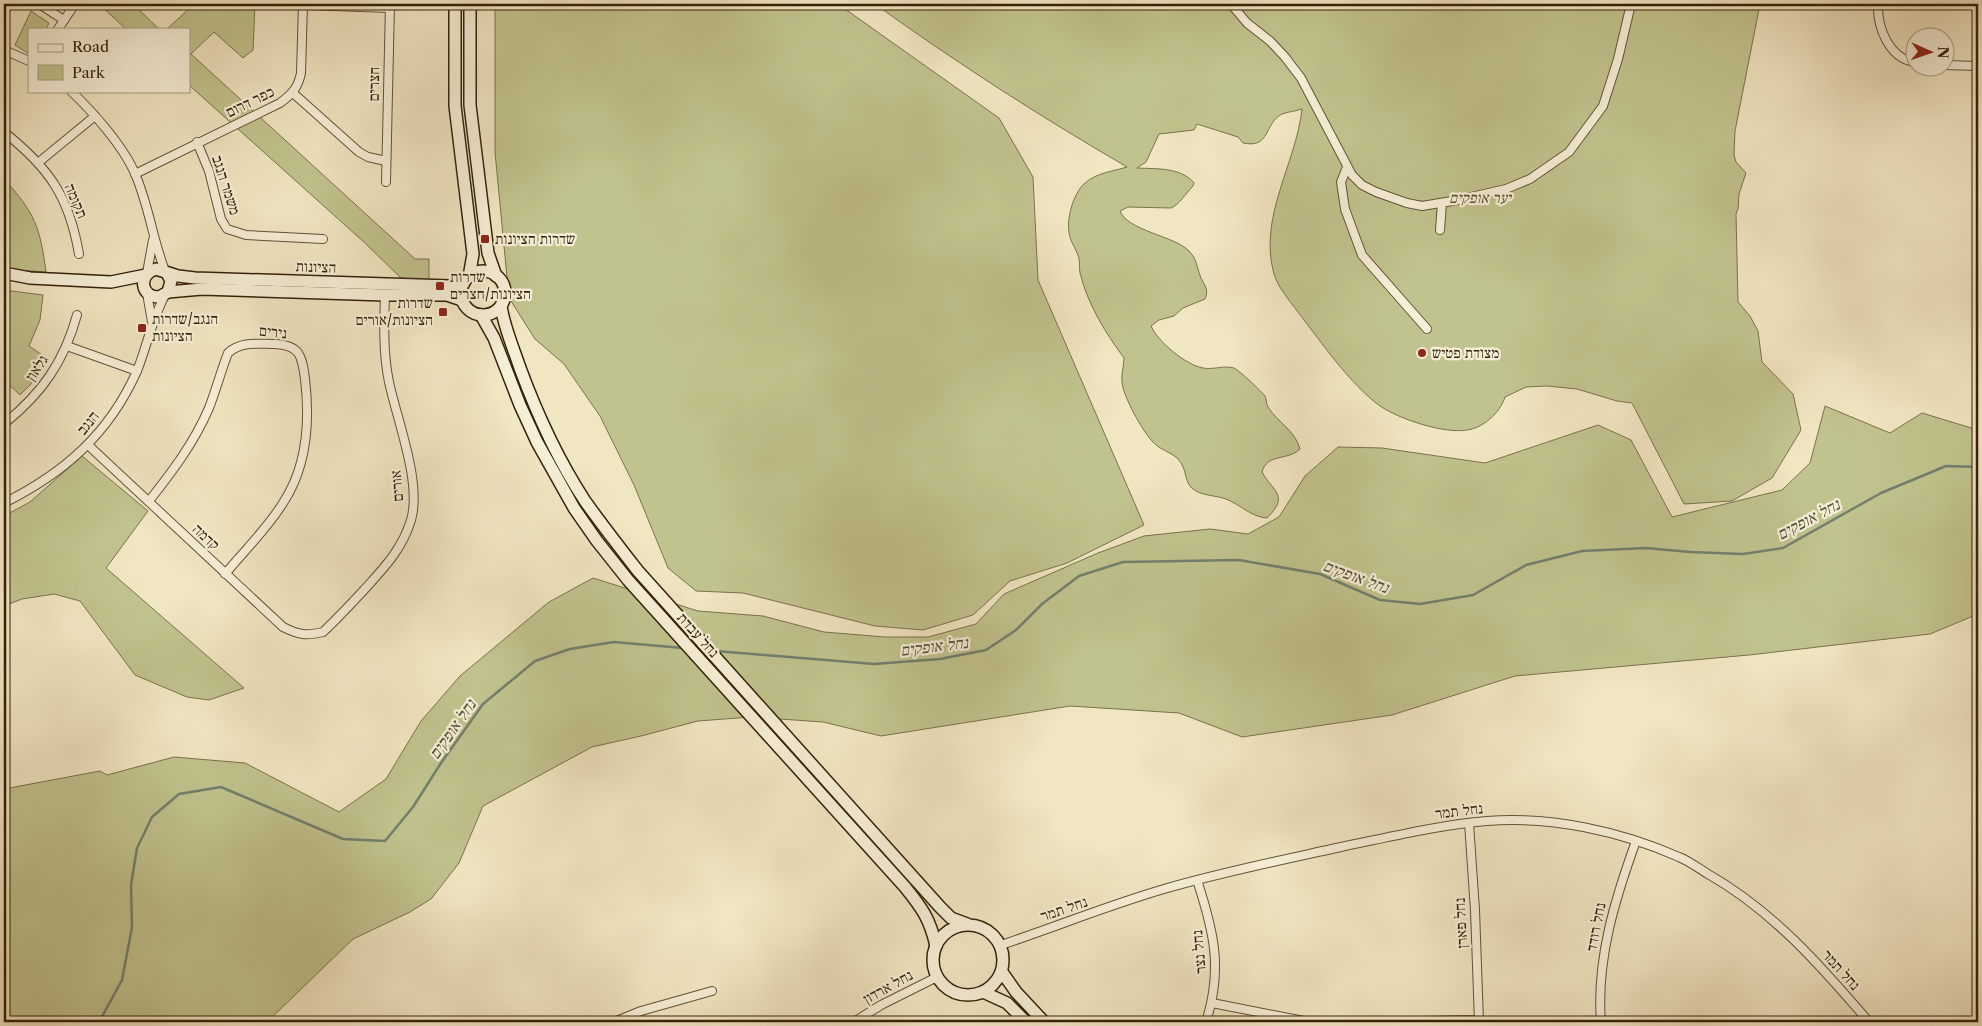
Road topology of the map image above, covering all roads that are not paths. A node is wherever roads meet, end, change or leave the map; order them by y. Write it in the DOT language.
graph roads {
  1 [pos="38,4"];
  2 [pos="74,4"];
  3 [pos="303,4"];
  4 [pos="455,4"];
  5 [pos="470,4"];
  6 [pos="1231,4"];
  7 [pos="1631,4"];
  8 [pos="1878,4"];
  9 [pos="390,6"];
  10 [pos="64,20"];
  11 [pos="59,28"];
  12 [pos="4,50"];
  13 [pos="1904,58"];
  14 [pos="28,61"];
  15 [pos="1954,65"];
  16 [pos="1978,66"];
  17 [pos="72,92"];
  18 [pos="293,93"];
  19 [pos="95,116"];
  20 [pos="4,132"];
  21 [pos="197,142"];
  22 [pos="386,161"];
  23 [pos="39,162"];
  24 [pos="1347,167"];
  25 [pos="135,174"];
  26 [pos="386,182"];
  27 [pos="1442,203"];
  28 [pos="1440,230"];
  29 [pos="153,233"];
  30 [pos="323,238"];
  31 [pos="79,254"];
  32 [pos="166,272"];
  33 [pos="4,273"];
  34 [pos="146,274"];
  35 [pos="496,276"];
  36 [pos="30,278"];
  37 [pos="467,280"];
  38 [pos="111,282"];
  39 [pos="4,283"];
  40 [pos="146,292"];
  41 [pos="166,294"];
  42 [pos="385,295"];
  43 [pos="462,300"];
  44 [pos="501,306"];
  45 [pos="77,315"];
  46 [pos="481,315"];
  47 [pos="152,327"];
  48 [pos="1427,329"];
  49 [pos="67,346"];
  50 [pos="136,371"];
  51 [pos="5,423"];
  52 [pos="88,445"];
  53 [pos="149,502"];
  54 [pos="4,503"];
  55 [pos="225,574"];
  56 [pos="311,635"];
  57 [pos="1469,823"];
  58 [pos="1636,841"];
  59 [pos="1197,880"];
  60 [pos="967,924"];
  61 [pos="1000,945"];
  62 [pos="936,946"];
  63 [pos="1002,972"];
  64 [pos="937,977"];
  65 [pos="712,991"];
  66 [pos="983,992"];
  67 [pos="1212,1003"];
  68 [pos="1479,1021"];
  69 [pos="614,1022"];
  70 [pos="854,1022"];
  71 [pos="1026,1022"];
  72 [pos="1044,1022"];
  73 [pos="1206,1022"];
  74 [pos="1341,1022"];
  75 [pos="1361,1022"];
  76 [pos="1601,1022"];
  77 [pos="1869,1022"];
  1 -- 10 [label="street"];
  2 -- 10 [label="street"];
  3 -- 9 [label="street, חצרים"];
  3 -- 18 [label="street, כפר דרום"];
  4 -- 37 [label="street"];
  5 -- 35 [label="street"];
  6 -- 24 [label="street"];
  7 -- 27 [label="street"];
  8 -- 13 [label="street"];
  9 -- 22 [label="street, חצרים"];
  10 -- 11 [label="street"];
  12 -- 14 [label="street"];
  15 -- 16 [label="street"];
  17 -- 19 [label="street"];
  18 -- 21 [label="street, כפר דרום"];
  18 -- 22 [label="street"];
  19 -- 23 [label="street"];
  19 -- 25 [label="street"];
  20 -- 23 [label="street, תקומה"];
  21 -- 25 [label="street, כפר דרום"];
  21 -- 30 [label="street, משמר הנגב"];
  22 -- 26 [label="street, חצרים"];
  23 -- 31 [label="street, תקומה"];
  24 -- 27 [label="street"];
  24 -- 48 [label="street"];
  25 -- 29 [label="street"];
  27 -- 28 [label="street"];
  29 -- 32 [label="street"];
  29 -- 34 [label="street"];
  32 -- 34 [label="street"];
  32 -- 37 [label="street, הציונות"];
  32 -- 41 [label="street"];
  33 -- 36 [label="street"];
  34 -- 38 [label="street"];
  34 -- 40 [label="street"];
  35 -- 37 [label="street"];
  35 -- 44 [label="street"];
  36 -- 38 [label="street"];
  36 -- 39 [label="street"];
  37 -- 43 [label="street"];
  38 -- 40 [label="street"];
  40 -- 41 [label="street"];
  40 -- 47 [label="street, הנגב"];
  41 -- 42 [label="street, הציונות"];
  41 -- 47 [label="street, הנגב"];
  42 -- 43 [label="street, הציונות"];
  42 -- 56 [label="street, אורים"];
  43 -- 46 [label="street"];
  44 -- 46 [label="street"];
  44 -- 60 [label="street, נחל עבדת"];
  45 -- 49 [label="street, גלאון"];
  46 -- 62 [label="street, נחל עבדת"];
  47 -- 50 [label="street, הנגב"];
  49 -- 50 [label="street, גלאון"];
  49 -- 51 [label="street, גלאון"];
  50 -- 52 [label="street, הנגב"];
  52 -- 53 [label="street, קדמה"];
  52 -- 54 [label="street, הנגב"];
  53 -- 55 [label="street, קדמה"];
  53 -- 55 [label="street, נירים"];
  55 -- 56 [label="street, קדמה"];
  57 -- 58 [label="street, נחל תמר"];
  57 -- 59 [label="street, נחל תמר"];
  57 -- 68 [label="street, נחל פארן"];
  58 -- 76 [label="street, נחל רודד"];
  58 -- 77 [label="street, נחל תמר"];
  59 -- 61 [label="street, נחל תמר"];
  59 -- 67 [label="street, נחל נצר"];
  60 -- 61 [label="street"];
  60 -- 62 [label="street"];
  61 -- 63 [label="street"];
  62 -- 64 [label="street"];
  63 -- 66 [label="street"];
  63 -- 72 [label="street"];
  64 -- 66 [label="street"];
  64 -- 70 [label="street, נחל ארדון"];
  65 -- 69 [label="street"];
  66 -- 71 [label="street"];
  67 -- 73 [label="street, נחל נצר"];
  67 -- 74 [label="street"];
  68 -- 75 [label="street"];
}
